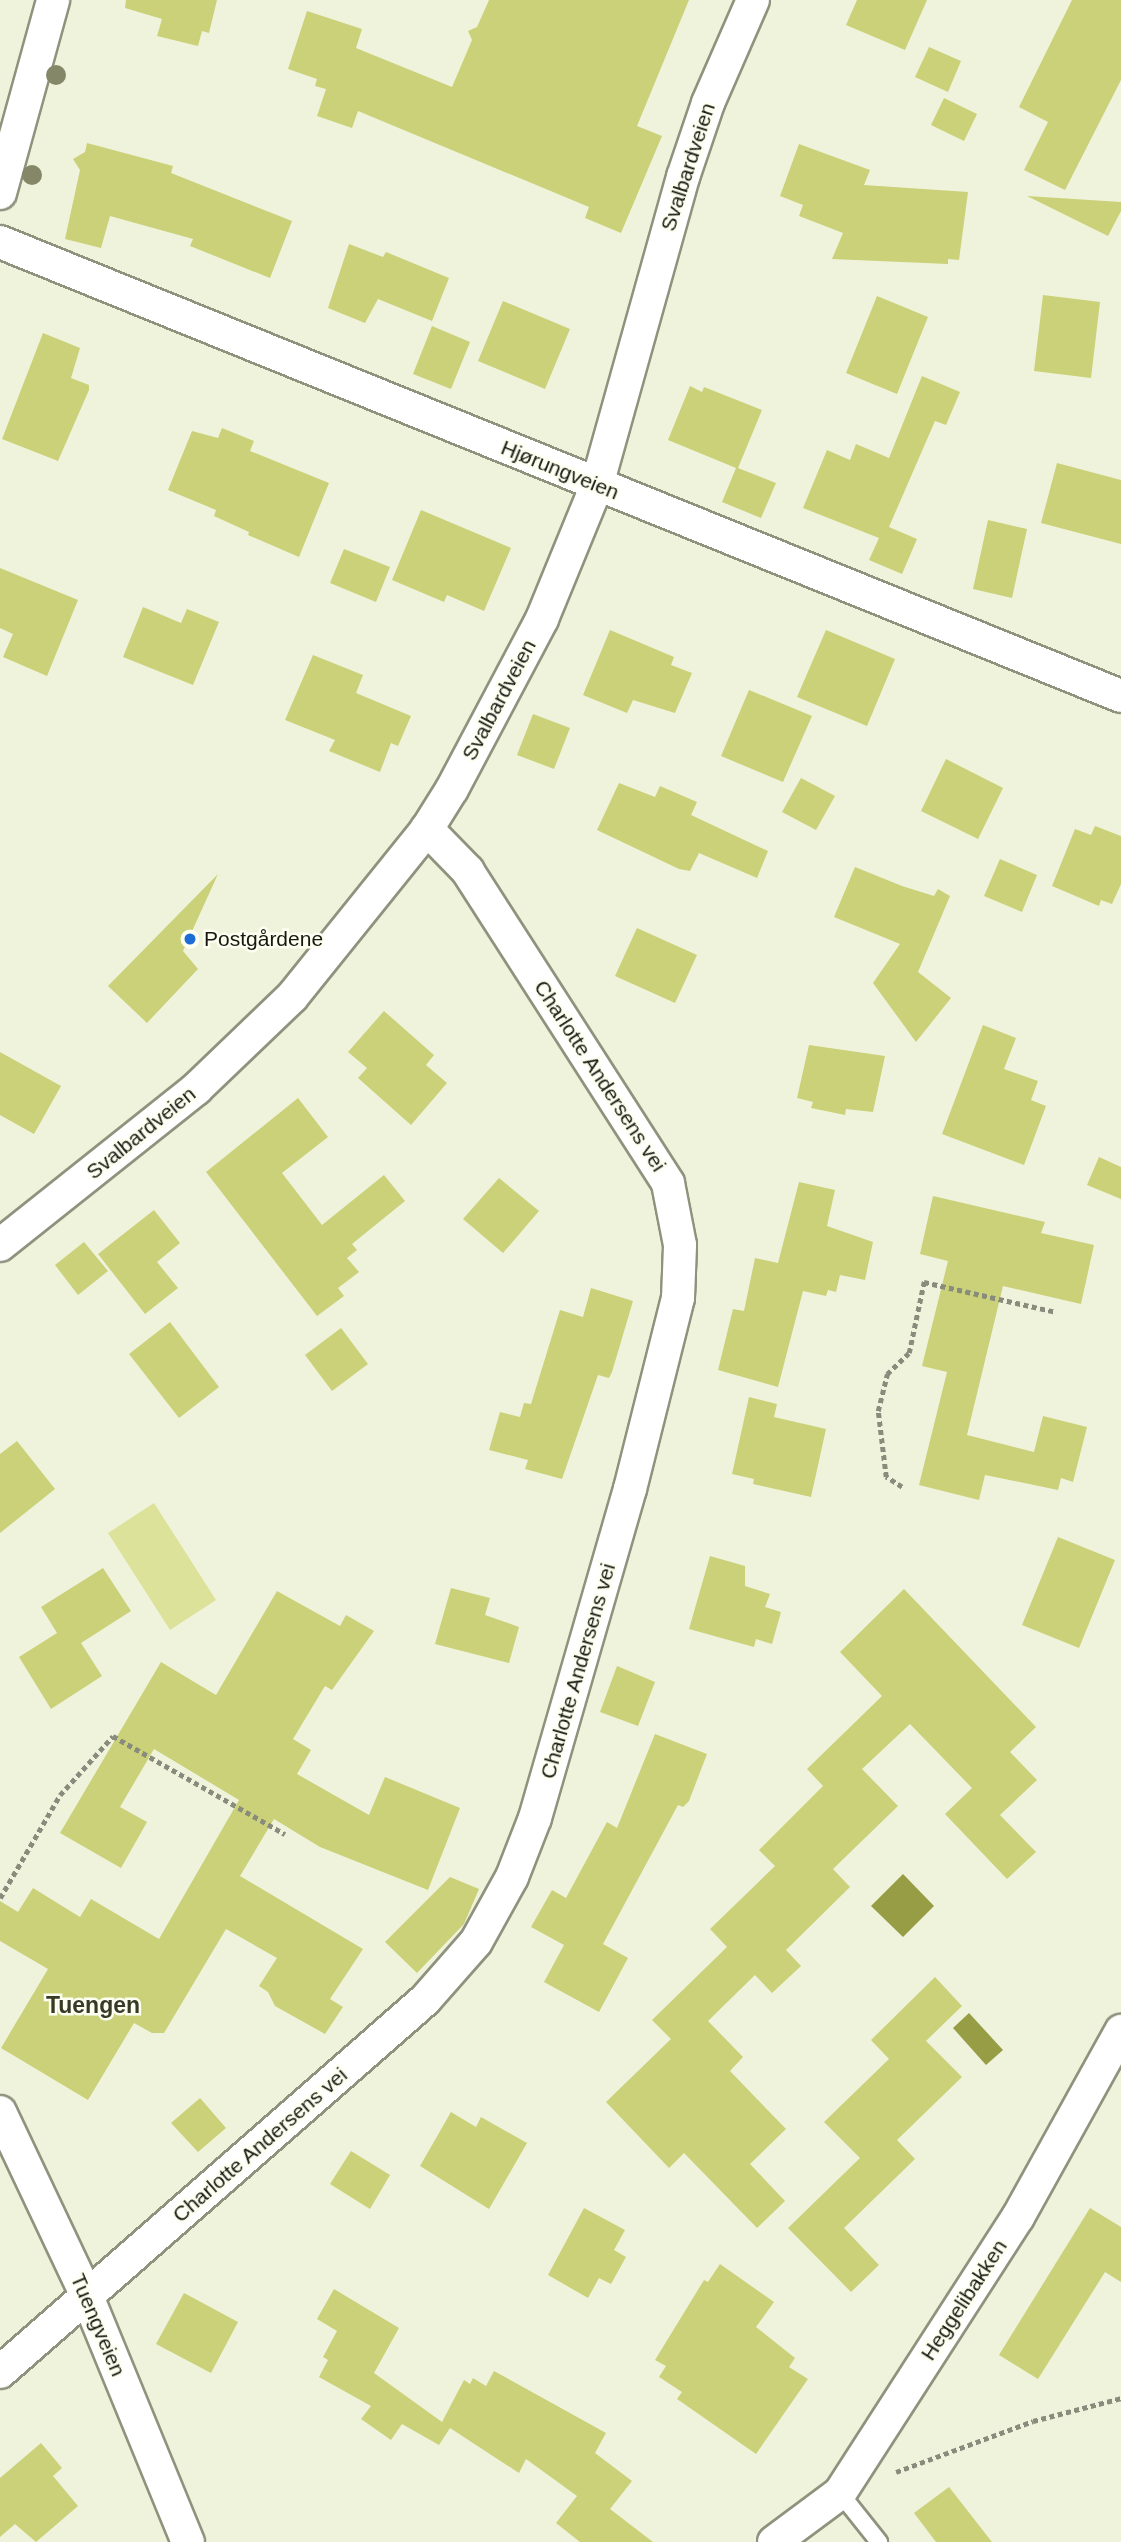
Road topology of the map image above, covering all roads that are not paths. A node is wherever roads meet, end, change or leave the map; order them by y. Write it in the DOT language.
graph roads {
  1 [pos="53,0"];
  2 [pos="753,0"];
  3 [pos="0,193"];
  4 [pos="0,242"];
  5 [pos="597,485"];
  6 [pos="1121,696"];
  7 [pos="427,829"];
  8 [pos="0,1244"];
  9 [pos="1121,2031"];
  10 [pos="0,2112"];
  11 [pos="88,2297"];
  12 [pos="0,2372"];
  13 [pos="840,2493"];
  14 [pos="188,2542"];
  15 [pos="774,2542"];
  16 [pos="879,2542"];
  1 -- 3 [label="street"];
  2 -- 5 [label="street, Svalbardveien"];
  4 -- 5 [label="street, Hjørungveien"];
  5 -- 6 [label="street, Hjørungveien"];
  5 -- 7 [label="street, Svalbardveien"];
  7 -- 8 [label="street, Svalbardveien"];
  7 -- 11 [label="street, Charlotte Andersens vei"];
  9 -- 13 [label="street, Heggelibakken"];
  10 -- 11 [label="street, Tuengveien"];
  11 -- 12 [label="street, Charlotte Andersens vei"];
  11 -- 14 [label="street, Tuengveien"];
  13 -- 15 [label="street, Heggelibakken"];
  13 -- 16 [label="lane"];
}
